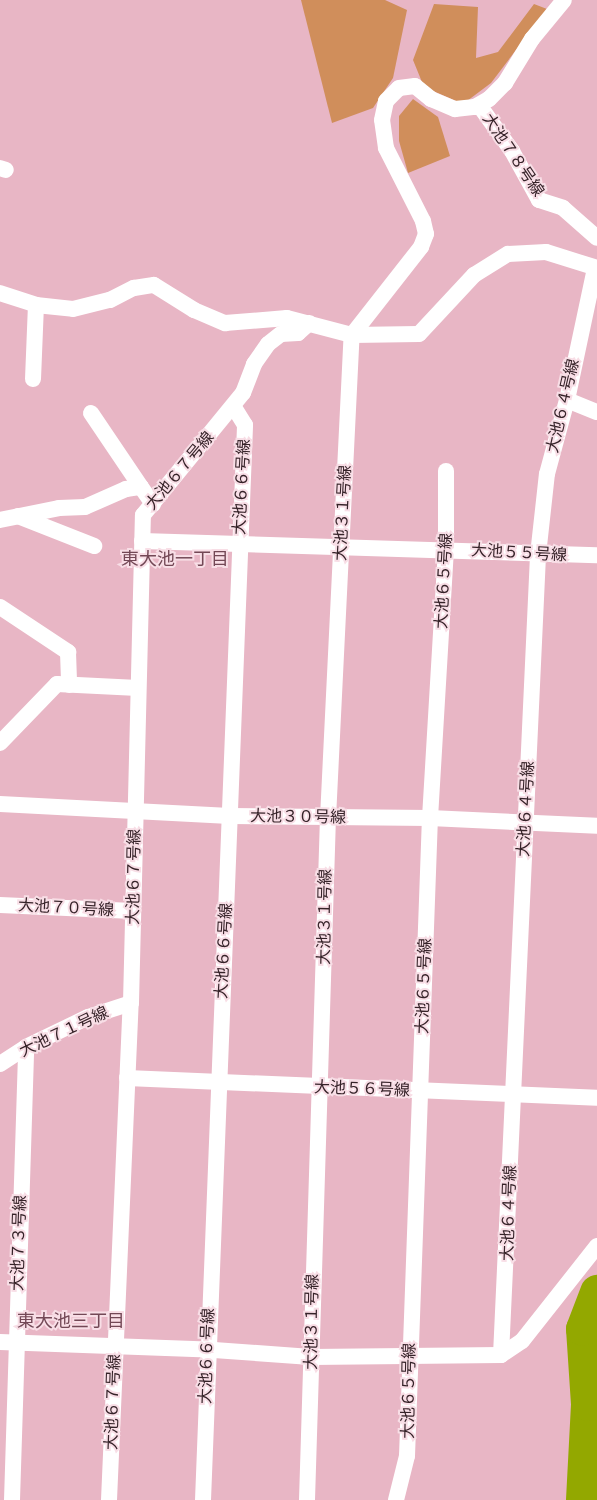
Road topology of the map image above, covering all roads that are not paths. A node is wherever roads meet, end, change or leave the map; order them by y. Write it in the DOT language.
graph roads {
  1 [pos="564,0"];
  2 [pos="479,105"];
  3 [pos="597,238"];
  4 [pos="596,268"];
  5 [pos="0,292"];
  6 [pos="36,305"];
  7 [pos="309,324"];
  8 [pos="352,335"];
  9 [pos="33,378"];
  10 [pos="567,400"];
  11 [pos="234,406"];
  12 [pos="597,412"];
  13 [pos="91,413"];
  14 [pos="446,471"];
  15 [pos="141,487"];
  16 [pos="153,504"];
  17 [pos="18,516"];
  18 [pos="0,520"];
  19 [pos="142,541"];
  20 [pos="239,545"];
  21 [pos="341,545"];
  22 [pos="94,546"];
  23 [pos="446,549"];
  24 [pos="538,555"];
  25 [pos="597,555"];
  26 [pos="0,607"];
  27 [pos="69,685"];
  28 [pos="138,688"];
  29 [pos="0,743"];
  30 [pos="0,804"];
  31 [pos="135,810"];
  32 [pos="230,816"];
  33 [pos="328,818"];
  34 [pos="430,818"];
  35 [pos="525,821"];
  36 [pos="597,826"];
  37 [pos="0,905"];
  38 [pos="133,911"];
  39 [pos="130,1003"];
  40 [pos="26,1047"];
  41 [pos="0,1064"];
  42 [pos="127,1078"];
  43 [pos="218,1083"];
  44 [pos="321,1087"];
  45 [pos="420,1091"];
  46 [pos="515,1094"];
  47 [pos="597,1098"];
  48 [pos="597,1246"];
  49 [pos="8,1343"];
  50 [pos="115,1346"];
  51 [pos="206,1350"];
  52 [pos="409,1355"];
  53 [pos="501,1355"];
  54 [pos="311,1358"];
  55 [pos="12,1500"];
  56 [pos="109,1500"];
  57 [pos="203,1500"];
  58 [pos="307,1500"];
  59 [pos="396,1500"];
  1 -- 2 [label="street"];
  2 -- 3 [label="street, 大池７８号線"];
  2 -- 8 [label="street"];
  4 -- 8 [label="street"];
  4 -- 10 [label="street, 大池６４号線"];
  5 -- 6 [label="street"];
  6 -- 7 [label="street"];
  6 -- 9 [label="street"];
  7 -- 8 [label="street"];
  7 -- 11 [label="street, 大池６７号線"];
  8 -- 21 [label="street, 大池３１号線"];
  10 -- 12 [label="street"];
  10 -- 24 [label="street, 大池６４号線"];
  11 -- 16 [label="street, 大池６７号線"];
  11 -- 20 [label="street, 大池６６号線"];
  13 -- 15 [label="street"];
  14 -- 23 [label="street, 大池６５号線"];
  15 -- 16 [label="street"];
  15 -- 17 [label="street"];
  16 -- 19 [label="street, 大池６７号線"];
  17 -- 18 [label="street"];
  17 -- 22 [label="street"];
  19 -- 20 [label="street, 大池５５号線"];
  19 -- 28 [label="street, 大池６７号線"];
  20 -- 21 [label="street, 大池５５号線"];
  20 -- 32 [label="street, 大池６６号線"];
  21 -- 23 [label="street, 大池５５号線"];
  21 -- 33 [label="street, 大池３１号線"];
  23 -- 24 [label="street, 大池５５号線"];
  23 -- 34 [label="street, 大池６５号線"];
  24 -- 25 [label="street, 大池５５号線"];
  24 -- 35 [label="street, 大池６４号線"];
  26 -- 27 [label="street"];
  27 -- 28 [label="street"];
  27 -- 29 [label="street"];
  28 -- 31 [label="street, 大池６７号線"];
  30 -- 31 [label="street, 大池３０号線"];
  31 -- 32 [label="street, 大池３０号線"];
  31 -- 38 [label="street, 大池６７号線"];
  32 -- 33 [label="street, 大池３０号線"];
  32 -- 43 [label="street, 大池６６号線"];
  33 -- 34 [label="street, 大池３０号線"];
  33 -- 44 [label="street, 大池３１号線"];
  34 -- 35 [label="street, 大池３０号線"];
  34 -- 45 [label="street, 大池６５号線"];
  35 -- 36 [label="street, 大池３０号線"];
  35 -- 46 [label="street, 大池６４号線"];
  37 -- 38 [label="street, 大池７０号線"];
  38 -- 39 [label="street, 大池６７号線"];
  39 -- 40 [label="street, 大池７１号線"];
  39 -- 42 [label="street, 大池６７号線"];
  40 -- 41 [label="street, 大池７１号線"];
  40 -- 49 [label="street, 大池７３号線"];
  42 -- 43 [label="street, 大池５６号線"];
  42 -- 50 [label="street, 大池６７号線"];
  43 -- 44 [label="street, 大池５６号線"];
  43 -- 51 [label="street, 大池６６号線"];
  44 -- 45 [label="street, 大池５６号線"];
  44 -- 54 [label="street, 大池３１号線"];
  45 -- 46 [label="street, 大池５６号線"];
  45 -- 52 [label="street, 大池６５号線"];
  46 -- 47 [label="street, 大池５６号線"];
  46 -- 53 [label="street, 大池６４号線"];
  48 -- 53 [label="street"];
  49 -- 50 [label="street"];
  49 -- 55 [label="street, 大池７３号線"];
  50 -- 51 [label="street"];
  50 -- 56 [label="street, 大池６７号線"];
  51 -- 54 [label="street"];
  51 -- 57 [label="street, 大池６６号線"];
  52 -- 53 [label="street"];
  52 -- 54 [label="street"];
  52 -- 59 [label="street, 大池６５号線"];
  54 -- 58 [label="street, 大池３１号線"];
}
